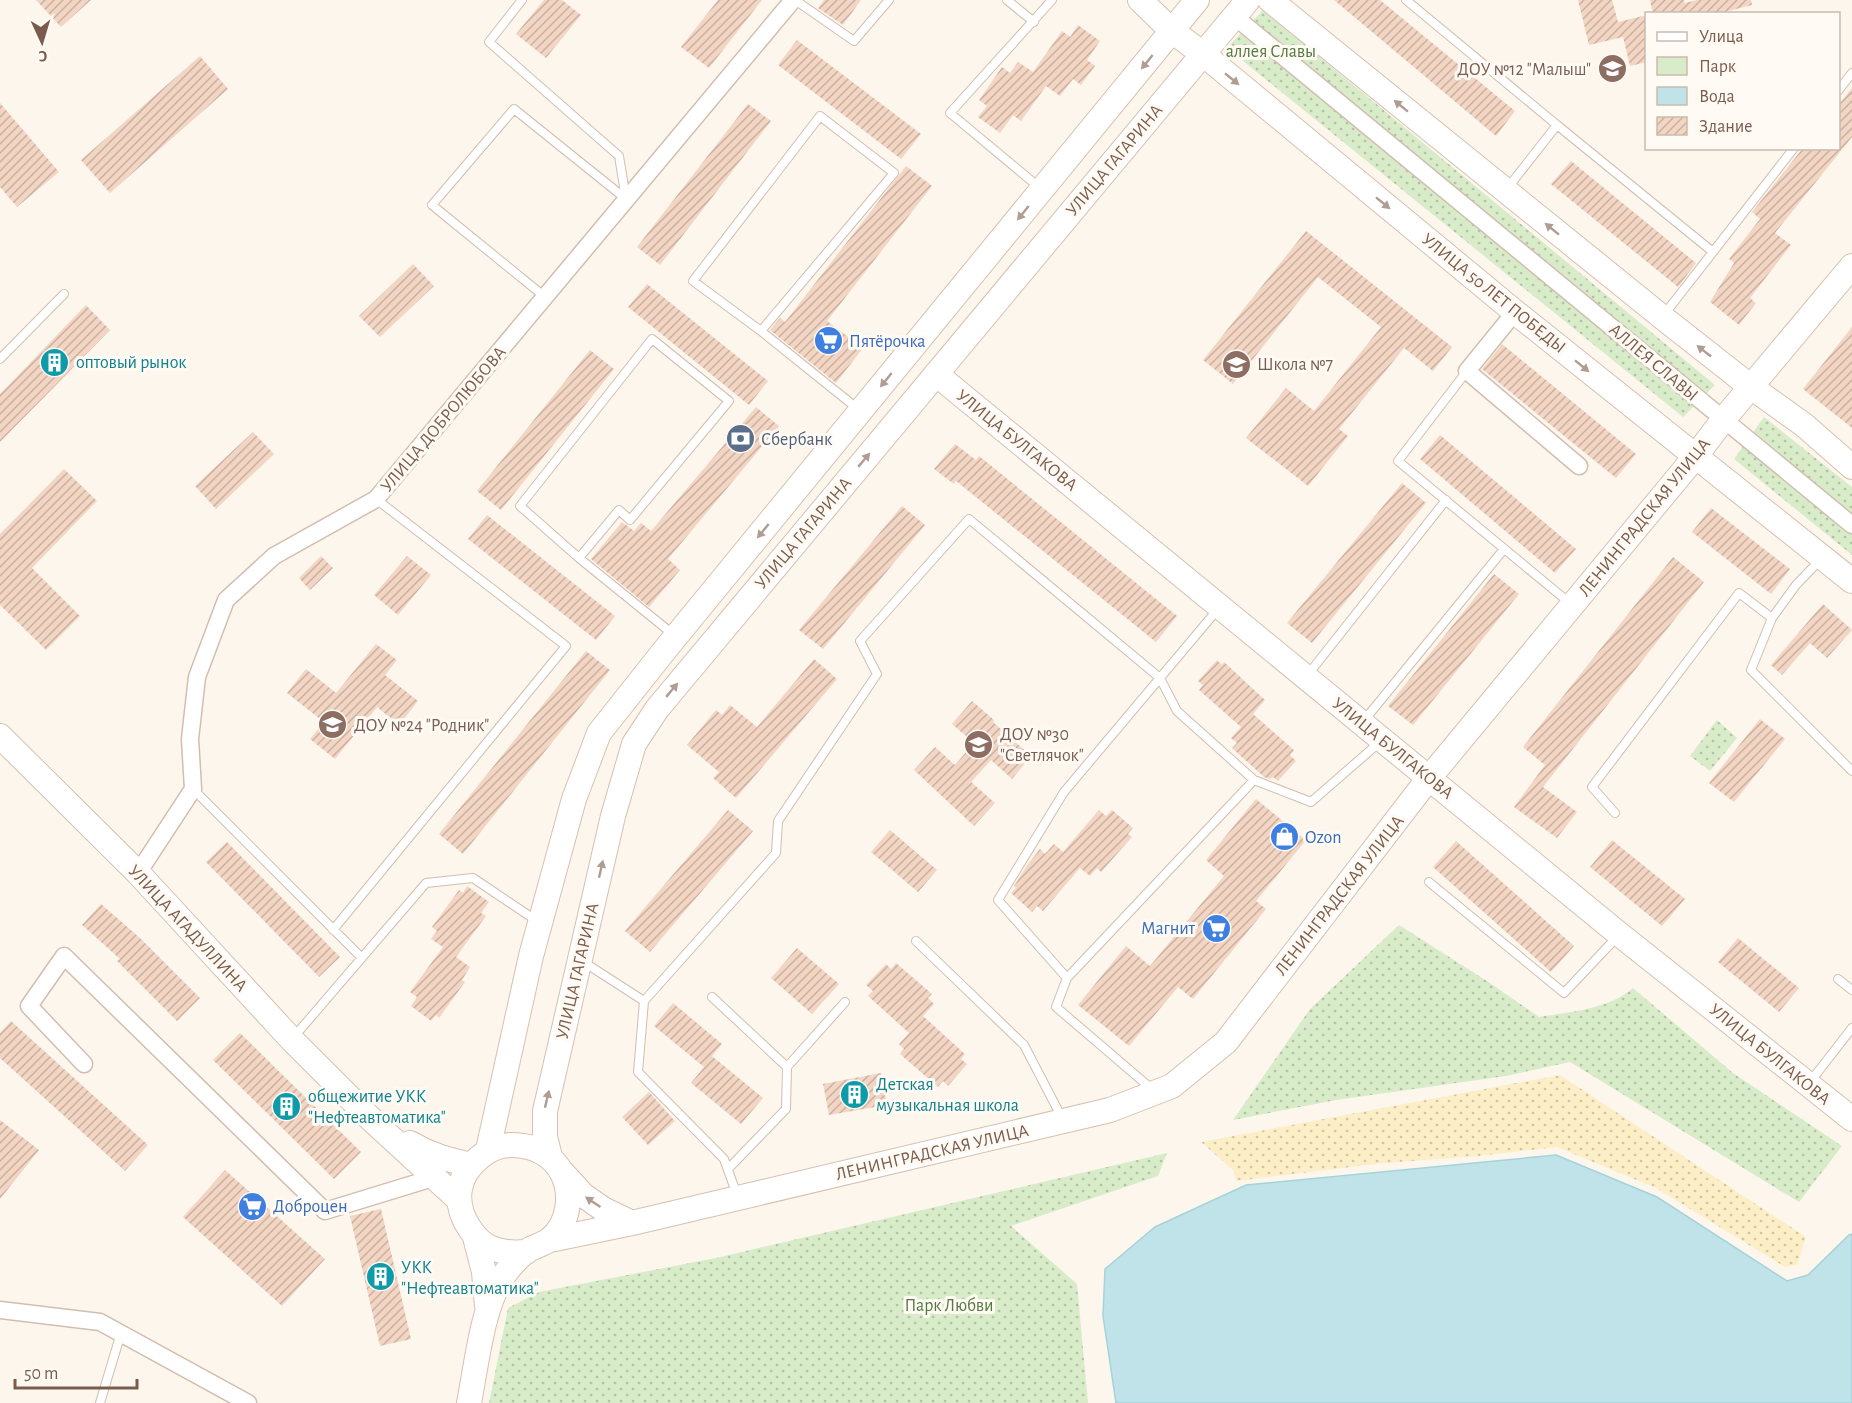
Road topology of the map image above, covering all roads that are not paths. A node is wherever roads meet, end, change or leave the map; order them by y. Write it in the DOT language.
graph roads {
  1 [pos="522,0"];
  2 [pos="794,0"];
  3 [pos="889,0"];
  4 [pos="1007,0"];
  5 [pos="1052,0"];
  6 [pos="1140,0"];
  7 [pos="1197,0"];
  8 [pos="1270,0"];
  9 [pos="1406,0"];
  10 [pos="1241,8"];
  11 [pos="1034,21"];
  12 [pos="1172,31"];
  13 [pos="1203,54"];
  14 [pos="1852,73"];
  15 [pos="1840,90"];
  16 [pos="1557,125"];
  17 [pos="1792,150"];
  18 [pos="1042,190"];
  19 [pos="1505,191"];
  20 [pos="626,200"];
  21 [pos="1713,252"];
  22 [pos="1852,266"];
  23 [pos="64,294"];
  24 [pos="545,297"];
  25 [pos="1515,312"];
  26 [pos="1662,317"];
  27 [pos="761,331"];
  28 [pos="0,359"];
  29 [pos="1467,371"];
  30 [pos="936,374"];
  31 [pos="1750,387"];
  32 [pos="860,411"];
  33 [pos="1723,420"];
  34 [pos="1695,457"];
  35 [pos="1579,466"];
  36 [pos="1852,467"];
  37 [pos="376,499"];
  38 [pos="1446,500"];
  39 [pos="1852,525"];
  40 [pos="1504,549"];
  41 [pos="1822,557"];
  42 [pos="579,558"];
  43 [pos="1852,582"];
  44 [pos="1572,605"];
  45 [pos="1220,607"];
  46 [pos="1772,618"];
  47 [pos="676,637"];
  48 [pos="1306,677"];
  49 [pos="1160,678"];
  50 [pos="1362,723"];
  51 [pos="0,736"];
  52 [pos="1382,740"];
  53 [pos="1852,771"];
  54 [pos="1429,778"];
  55 [pos="1254,780"];
  56 [pos="193,789"];
  57 [pos="1615,813"];
  58 [pos="138,873"];
  59 [pos="1429,882"];
  60 [pos="540,923"];
  61 [pos="333,930"];
  62 [pos="1619,934"];
  63 [pos="916,941"];
  64 [pos="362,958"];
  65 [pos="580,960"];
  66 [pos="1067,978"];
  67 [pos="1838,979"];
  68 [pos="1852,990"];
  69 [pos="712,997"];
  70 [pos="644,1001"];
  71 [pos="845,1002"];
  72 [pos="1852,1028"];
  73 [pos="292,1040"];
  74 [pos="84,1064"];
  75 [pos="787,1067"];
  76 [pos="1808,1084"];
  77 [pos="1156,1092"];
  78 [pos="1852,1119"];
  79 [pos="1063,1121"];
  80 [pos="374,1122"];
  81 [pos="479,1157"];
  82 [pos="556,1164"];
  83 [pos="728,1169"];
  84 [pos="436,1177"];
  85 [pos="738,1198"];
  86 [pos="459,1200"];
  87 [pos="632,1223"];
  88 [pos="475,1237"];
  89 [pos="550,1240"];
  90 [pos="526,1252"];
  91 [pos="487,1308"];
  92 [pos="0,1310"];
  93 [pos="121,1333"];
  94 [pos="100,1403"];
  95 [pos="248,1403"];
  96 [pos="469,1403"];
  1 -- 20 [label="lane"];
  2 -- 3 [label="lane"];
  2 -- 20 [label="street, УЛИЦА ДОБРОЛЮБОВА"];
  4 -- 11 [label="lane"];
  5 -- 11 [label="lane"];
  6 -- 12 [label="street, УЛИЦА 50 ЛЕТ ПОБЕДЫ"];
  7 -- 12 [label="street, УЛИЦА ГАГАРИНА"];
  19 -- 8 [label="street, one-way"];
  9 -- 16 [label="lane"];
  10 -- 13 [label="street, УЛИЦА ГАГАРИНА"];
  10 -- 33 [label="street, АЛЛЕЯ СЛАВЫ"];
  11 -- 18 [label="lane"];
  12 -- 13 [label="street, УЛИЦА 50 ЛЕТ ПОБЕДЫ"];
  12 -- 18 [label="street, УЛИЦА ГАГАРИНА, one-way"];
  13 -- 25 [label="street, УЛИЦА 50 ЛЕТ ПОБЕДЫ, one-way"];
  13 -- 30 [label="street, УЛИЦА ГАГАРИНА"];
  14 -- 15 [label="lane"];
  16 -- 19 [label="lane"];
  16 -- 21 [label="lane"];
  17 -- 21 [label="lane"];
  18 -- 32 [label="street, УЛИЦА ГАГАРИНА, one-way"];
  26 -- 19 [label="street, one-way"];
  20 -- 24 [label="street, УЛИЦА ДОБРОЛЮБОВА"];
  20 -- 24 [label="lane"];
  21 -- 26 [label="lane"];
  22 -- 31 [label="street, ЛЕНИНГРАДСКАЯ УЛИЦА"];
  23 -- 28 [label="lane"];
  24 -- 37 [label="street, УЛИЦА ДОБРОЛЮБОВА"];
  25 -- 29 [label="street"];
  25 -- 34 [label="street, УЛИЦА 50 ЛЕТ ПОБЕДЫ, one-way"];
  31 -- 26 [label="street, one-way"];
  27 -- 27 [label="lane"];
  27 -- 32 [label="lane"];
  29 -- 35 [label="street"];
  29 -- 38 [label="lane"];
  30 -- 45 [label="street, УЛИЦА БУЛГАКОВА"];
  65 -- 30 [label="street, УЛИЦА ГАГАРИНА, one-way"];
  31 -- 33 [label="street, ЛЕНИНГРАДСКАЯ УЛИЦА"];
  31 -- 36 [label="street"];
  32 -- 47 [label="street, УЛИЦА ГАГАРИНА, one-way"];
  33 -- 34 [label="street, ЛЕНИНГРАДСКАЯ УЛИЦА"];
  33 -- 39 [label="street, АЛЛЕЯ СЛАВЫ"];
  34 -- 41 [label="street, УЛИЦА 50 ЛЕТ ПОБЕДЫ"];
  34 -- 44 [label="street, ЛЕНИНГРАДСКАЯ УЛИЦА"];
  37 -- 56 [label="street, УЛИЦА ДОБРОЛЮБОВА"];
  37 -- 61 [label="lane"];
  38 -- 40 [label="lane"];
  38 -- 48 [label="lane"];
  40 -- 44 [label="lane"];
  40 -- 50 [label="lane"];
  41 -- 43 [label="street, УЛИЦА 50 ЛЕТ ПОБЕДЫ"];
  41 -- 46 [label="lane"];
  42 -- 42 [label="lane"];
  42 -- 47 [label="lane"];
  44 -- 54 [label="street, ЛЕНИНГРАДСКАЯ УЛИЦА"];
  45 -- 48 [label="street, УЛИЦА БУЛГАКОВА"];
  45 -- 49 [label="lane"];
  46 -- 53 [label="lane"];
  46 -- 57 [label="lane"];
  47 -- 60 [label="street, УЛИЦА ГАГАРИНА"];
  48 -- 50 [label="street, УЛИЦА БУЛГАКОВА"];
  49 -- 55 [label="lane"];
  49 -- 66 [label="lane"];
  49 -- 70 [label="lane"];
  50 -- 52 [label="street, УЛИЦА БУЛГАКОВА"];
  51 -- 58 [label="street, УЛИЦА АГАДУЛЛИНА"];
  52 -- 54 [label="street, УЛИЦА БУЛГАКОВА"];
  52 -- 55 [label="lane"];
  54 -- 62 [label="street, УЛИЦА БУЛГАКОВА"];
  54 -- 77 [label="street, ЛЕНИНГРАДСКАЯ УЛИЦА"];
  55 -- 66 [label="lane"];
  56 -- 58 [label="street"];
  56 -- 61 [label="lane"];
  58 -- 73 [label="street, УЛИЦА АГАДУЛЛИНА"];
  59 -- 62 [label="lane"];
  60 -- 64 [label="lane"];
  60 -- 81 [label="street, УЛИЦА ГАГАРИНА"];
  61 -- 64 [label="lane"];
  62 -- 76 [label="street, УЛИЦА БУЛГАКОВА"];
  63 -- 79 [label="lane"];
  64 -- 73 [label="lane"];
  65 -- 70 [label="lane"];
  82 -- 65 [label="street, УЛИЦА ГАГАРИНА, one-way"];
  66 -- 77 [label="lane"];
  67 -- 68 [label="lane"];
  69 -- 75 [label="lane"];
  70 -- 83 [label="lane"];
  71 -- 75 [label="lane"];
  72 -- 76 [label="lane"];
  73 -- 80 [label="street, УЛИЦА АГАДУЛЛИНА"];
  74 -- 84 [label="street"];
  75 -- 83 [label="lane"];
  76 -- 78 [label="street, УЛИЦА БУЛГАКОВА"];
  77 -- 79 [label="street, ЛЕНИНГРАДСКАЯ УЛИЦА"];
  79 -- 85 [label="street, ЛЕНИНГРАДСКАЯ УЛИЦА"];
  80 -- 81 [label="street"];
  80 -- 84 [label="street"];
  81 -- 82 [label="street"];
  81 -- 86 [label="street"];
  87 -- 82 [label="street, one-way"];
  82 -- 89 [label="street"];
  83 -- 85 [label="lane"];
  84 -- 86 [label="street"];
  85 -- 87 [label="street, ЛЕНИНГРАДСКАЯ УЛИЦА"];
  86 -- 88 [label="street"];
  87 -- 89 [label="street, ЛЕНИНГРАДСКАЯ УЛИЦА"];
  88 -- 90 [label="street"];
  88 -- 91 [label="street"];
  89 -- 90 [label="street"];
  90 -- 91 [label="street"];
  91 -- 96 [label="street"];
  92 -- 93 [label="street"];
  93 -- 94 [label="lane"];
  93 -- 95 [label="street"];
}
